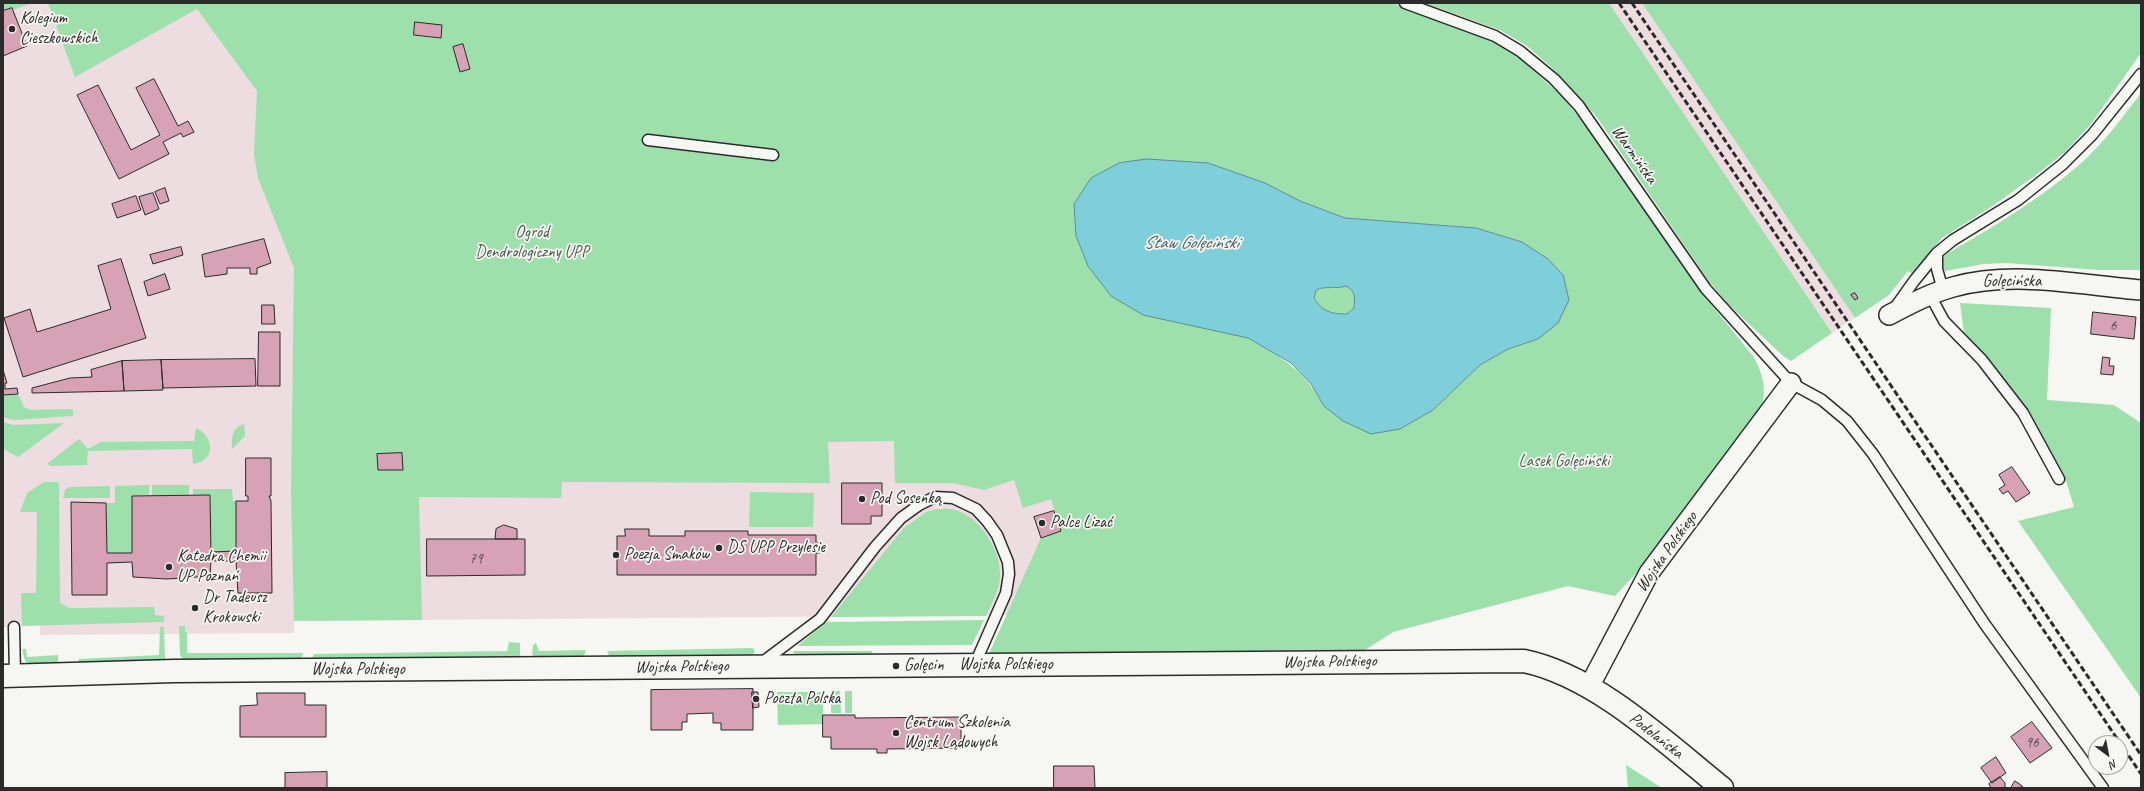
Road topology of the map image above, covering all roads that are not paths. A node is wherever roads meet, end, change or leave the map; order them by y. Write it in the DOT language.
graph roads {
  1 [pos="1406,3"];
  2 [pos="2141,74"];
  3 [pos="648,140"];
  4 [pos="773,155"];
  5 [pos="1937,253"];
  6 [pos="2141,290"];
  7 [pos="1936,292"];
  8 [pos="1889,315"];
  9 [pos="1791,383"];
  10 [pos="2059,479"];
  11 [pos="14,627"];
  12 [pos="757,666"];
  13 [pos="974,666"];
  14 [pos="9,675"];
  15 [pos="1589,686"];
  16 [pos="1722,788"];
  17 [pos="2103,788"];
  1 -- 9 [label="lane, Warmińska"];
  2 -- 5 [label="lane"];
  3 -- 4 [label="lane"];
  5 -- 7 [label="lane"];
  5 -- 8 [label="lane"];
  6 -- 7 [label="street, Golęcińska"];
  7 -- 8 [label="street, Golęcińska"];
  7 -- 10 [label="lane"];
  9 -- 15 [label="street, Wojska Polskiego"];
  9 -- 17 [label="lane, Warmińska"];
  11 -- 14 [label="lane"];
  12 -- 13 [label="street, Wojska Polskiego"];
  12 -- 13 [label="lane"];
  12 -- 14 [label="street, Wojska Polskiego"];
  13 -- 15 [label="street, Wojska Polskiego"];
  15 -- 16 [label="street, Podolańska"];
}
